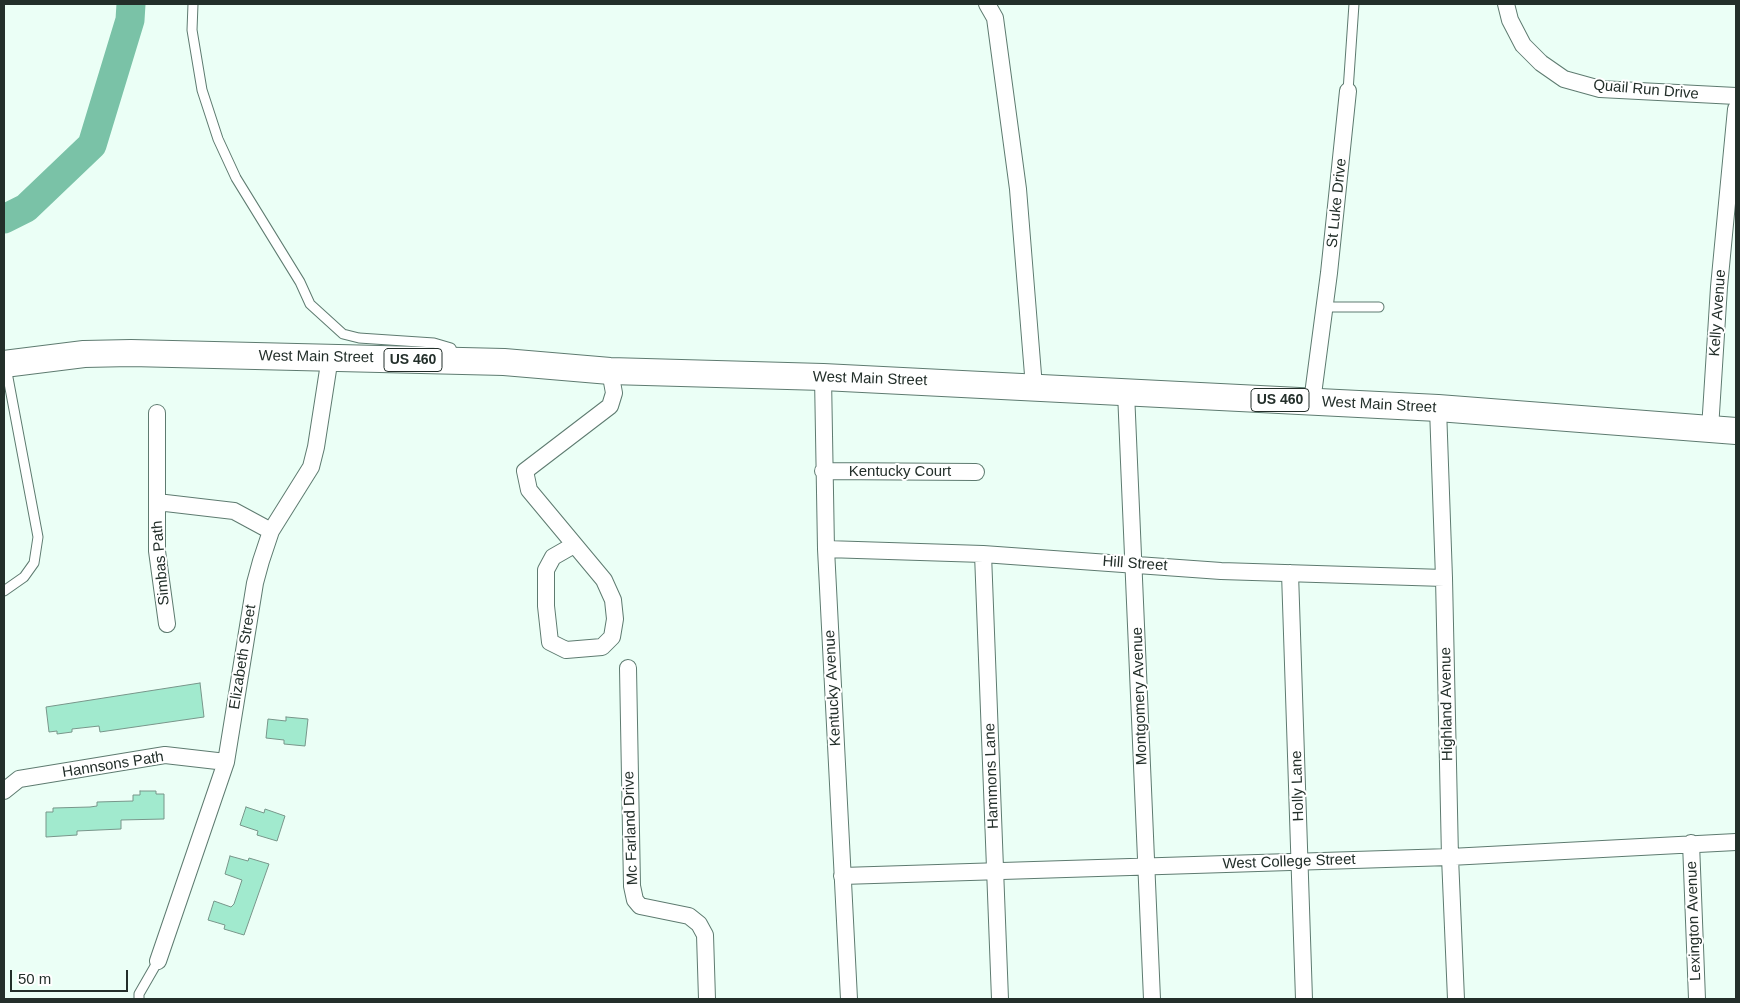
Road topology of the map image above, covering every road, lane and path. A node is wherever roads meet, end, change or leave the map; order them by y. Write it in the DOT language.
graph roads {
  1 [pos="193,4"];
  2 [pos="987,4"];
  3 [pos="1354,4"];
  4 [pos="1506,4"];
  5 [pos="1348,91"];
  6 [pos="1736,96"];
  7 [pos="1736,109"];
  8 [pos="1729,270"];
  9 [pos="1325,307"];
  10 [pos="1379,307"];
  11 [pos="330,357"];
  12 [pos="456,361"];
  13 [pos="4,364"];
  14 [pos="610,371"];
  15 [pos="823,377"];
  16 [pos="1034,387"];
  17 [pos="1126,392"];
  18 [pos="1312,402"];
  19 [pos="1438,408"];
  20 [pos="157,414"];
  21 [pos="1710,429"];
  22 [pos="1736,431"];
  23 [pos="823,471"];
  24 [pos="976,472"];
  25 [pos="157,502"];
  26 [pos="271,531"];
  27 [pos="574,545"];
  28 [pos="826,549"];
  29 [pos="983,554"];
  30 [pos="1134,564"];
  31 [pos="1290,574"];
  32 [pos="1444,578"];
  33 [pos="4,591"];
  34 [pos="167,624"];
  35 [pos="628,668"];
  36 [pos="226,762"];
  37 [pos="4,791"];
  38 [pos="1736,842"];
  39 [pos="1691,843"];
  40 [pos="1450,857"];
  41 [pos="1301,862"];
  42 [pos="1147,867"];
  43 [pos="996,872"];
  44 [pos="842,876"];
  45 [pos="158,961"];
  46 [pos="139,999"];
  47 [pos="707,999"];
  48 [pos="848,999"];
  49 [pos="1000,999"];
  50 [pos="1152,999"];
  51 [pos="1304,999"];
  52 [pos="1456,999"];
  53 [pos="1697,999"];
  1 -- 12 [label="lane"];
  2 -- 16 [label="street"];
  3 -- 5 [label="lane, St Luke Drive"];
  4 -- 6 [label="street, Quail Run Drive"];
  5 -- 9 [label="street, St Luke Drive"];
  7 -- 8 [label="street, Kelly Avenue"];
  8 -- 21 [label="street, Kelly Avenue"];
  9 -- 10 [label="lane"];
  9 -- 18 [label="street, St Luke Drive"];
  11 -- 12 [label="main road, West Main Street / US 460"];
  11 -- 13 [label="main road, West Main Street / US 460"];
  11 -- 26 [label="street, Elizabeth Street"];
  12 -- 14 [label="main road, West Main Street / US 460"];
  13 -- 33 [label="lane"];
  14 -- 15 [label="main road, West Main Street / US 460"];
  14 -- 27 [label="street"];
  15 -- 16 [label="main road, West Main Street / US 460"];
  15 -- 23 [label="street, Kentucky Avenue"];
  16 -- 17 [label="main road, West Main Street / US 460"];
  17 -- 18 [label="main road, West Main Street / US 460"];
  17 -- 30 [label="street, Montgomery Avenue"];
  18 -- 19 [label="main road, West Main Street / US 460"];
  19 -- 21 [label="main road, West Main Street / US 460"];
  19 -- 32 [label="street, Highland Avenue"];
  20 -- 25 [label="street, Simbas Path"];
  21 -- 22 [label="main road, West Main Street / US 460"];
  23 -- 24 [label="street, Kentucky Court"];
  23 -- 28 [label="street, Kentucky Avenue"];
  25 -- 26 [label="street, Simbas Path"];
  25 -- 34 [label="street, Simbas Path"];
  26 -- 36 [label="street, Elizabeth Street"];
  27 -- 27 [label="street"];
  28 -- 29 [label="street, Hill Street"];
  28 -- 44 [label="street, Kentucky Avenue"];
  29 -- 30 [label="street, Hill Street"];
  29 -- 43 [label="street, Hammons Lane"];
  30 -- 31 [label="street, Hill Street"];
  30 -- 42 [label="street, Montgomery Avenue"];
  31 -- 32 [label="street, Hill Street"];
  31 -- 41 [label="street, Holly Lane"];
  32 -- 40 [label="street, Highland Avenue"];
  35 -- 47 [label="street, Mc Farland Drive"];
  36 -- 37 [label="street, Hannsons Path"];
  36 -- 45 [label="street, Elizabeth Street"];
  38 -- 39 [label="street, West College Street"];
  39 -- 40 [label="street, West College Street"];
  39 -- 53 [label="street, Lexington Avenue"];
  40 -- 41 [label="street, West College Street"];
  40 -- 52 [label="street, Highland Avenue"];
  41 -- 42 [label="street, West College Street"];
  41 -- 51 [label="street, Holly Lane"];
  42 -- 43 [label="street, West College Street"];
  42 -- 50 [label="street, Montgomery Avenue"];
  43 -- 44 [label="street, West College Street"];
  43 -- 49 [label="street, Hammons Lane"];
  44 -- 48 [label="street, Kentucky Avenue"];
  45 -- 46 [label="lane"];
}
